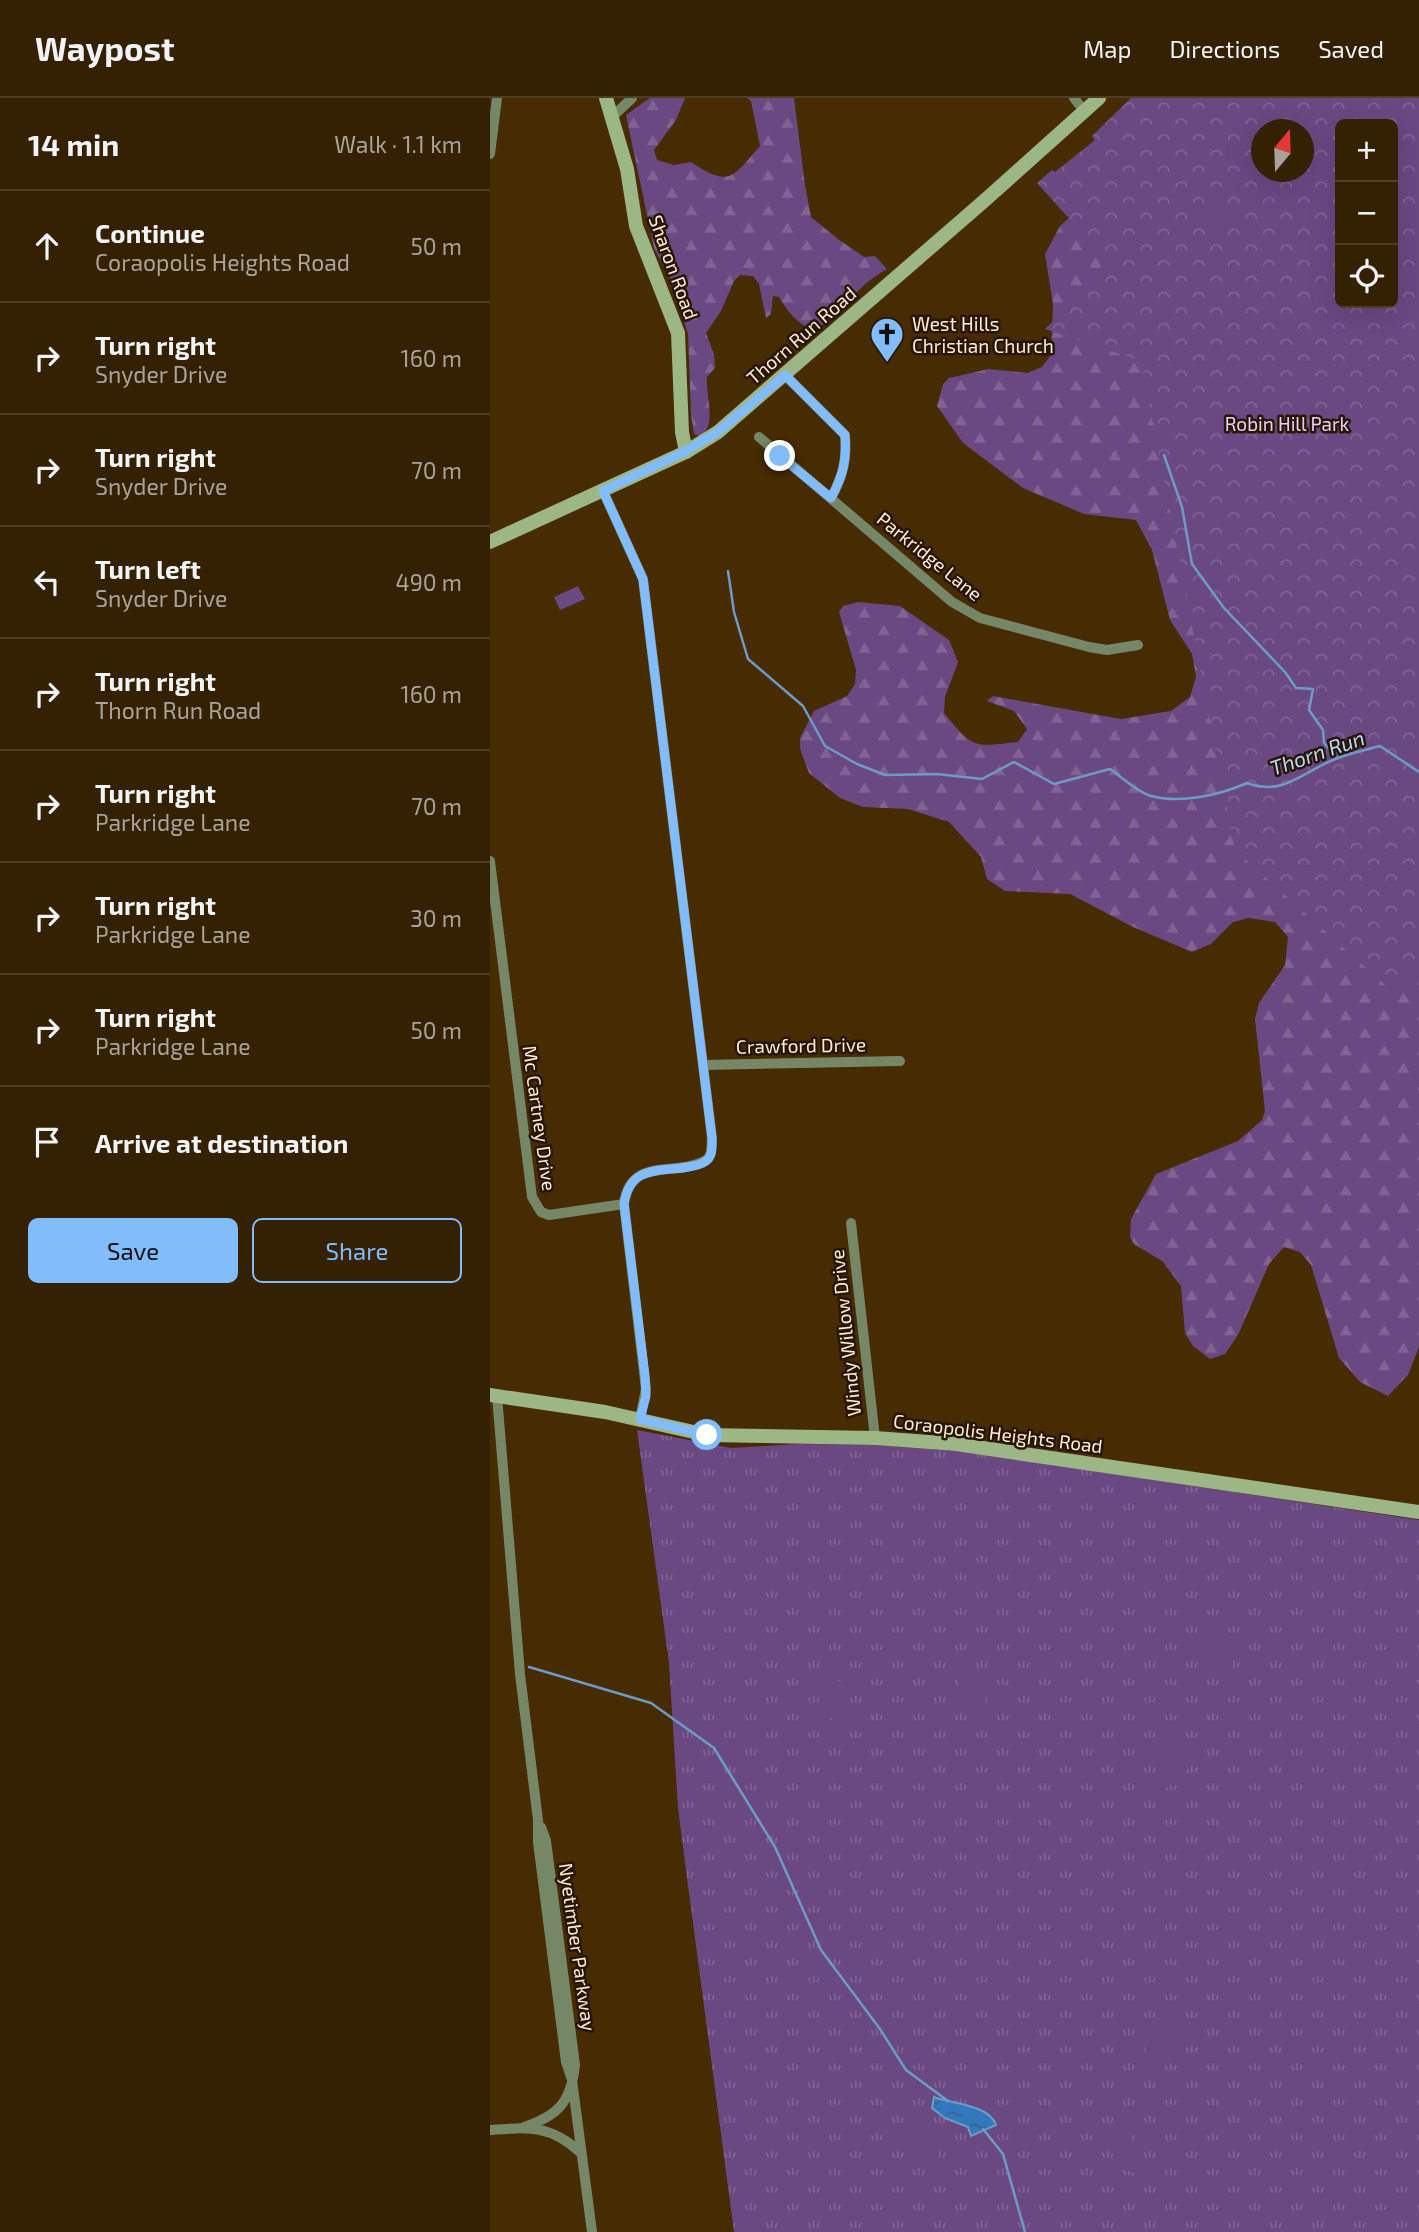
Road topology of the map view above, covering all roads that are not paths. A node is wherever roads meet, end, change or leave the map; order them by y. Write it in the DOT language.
graph roads {
  1 [pos="497,98"];
  2 [pos="606,98"];
  3 [pos="632,98"];
  4 [pos="1074,98"];
  5 [pos="1099,98"];
  6 [pos="1084,111"];
  7 [pos="612,117"];
  8 [pos="490,154"];
  9 [pos="785,375"];
  10 [pos="759,437"];
  11 [pos="686,452"];
  12 [pos="603,491"];
  13 [pos="831,498"];
  14 [pos="490,542"];
  15 [pos="1138,645"];
  16 [pos="490,861"];
  17 [pos="900,1060"];
  18 [pos="703,1065"];
  19 [pos="624,1204"];
  20 [pos="851,1223"];
  21 [pos="494,1395"];
  22 [pos="640,1419"];
  23 [pos="875,1438"];
  24 [pos="1419,1512"];
  25 [pos="572,2080"];
  26 [pos="523,2127"];
  27 [pos="490,2130"];
  28 [pos="581,2153"];
  29 [pos="592,2232"];
  1 -- 8 [label="street"];
  2 -- 7 [label="street, Sharon Road"];
  3 -- 7 [label="street"];
  4 -- 6 [label="street"];
  5 -- 6 [label="street, Thorn Run Road"];
  6 -- 9 [label="street, Thorn Run Road"];
  7 -- 11 [label="street, Sharon Road"];
  9 -- 11 [label="street, Thorn Run Road"];
  9 -- 13 [label="street"];
  10 -- 13 [label="street, Parkridge Lane"];
  11 -- 12 [label="street, Thorn Run Road"];
  12 -- 14 [label="street, Thorn Run Road"];
  12 -- 18 [label="street"];
  13 -- 15 [label="street, Parkridge Lane"];
  16 -- 19 [label="street, Mc Cartney Drive"];
  17 -- 18 [label="street, Crawford Drive"];
  18 -- 19 [label="street"];
  19 -- 22 [label="street"];
  20 -- 23 [label="street, Windy Willow Drive"];
  21 -- 22 [label="street, Coraopolis Heights Road"];
  21 -- 25 [label="street, Nyetimber Parkway"];
  22 -- 23 [label="street, Coraopolis Heights Road"];
  23 -- 24 [label="street, Coraopolis Heights Road"];
  25 -- 26 [label="street"];
  25 -- 28 [label="street, Nyetimber Parkway"];
  26 -- 27 [label="street"];
  26 -- 28 [label="street"];
  28 -- 29 [label="street, Nyetimber Parkway"];
}
